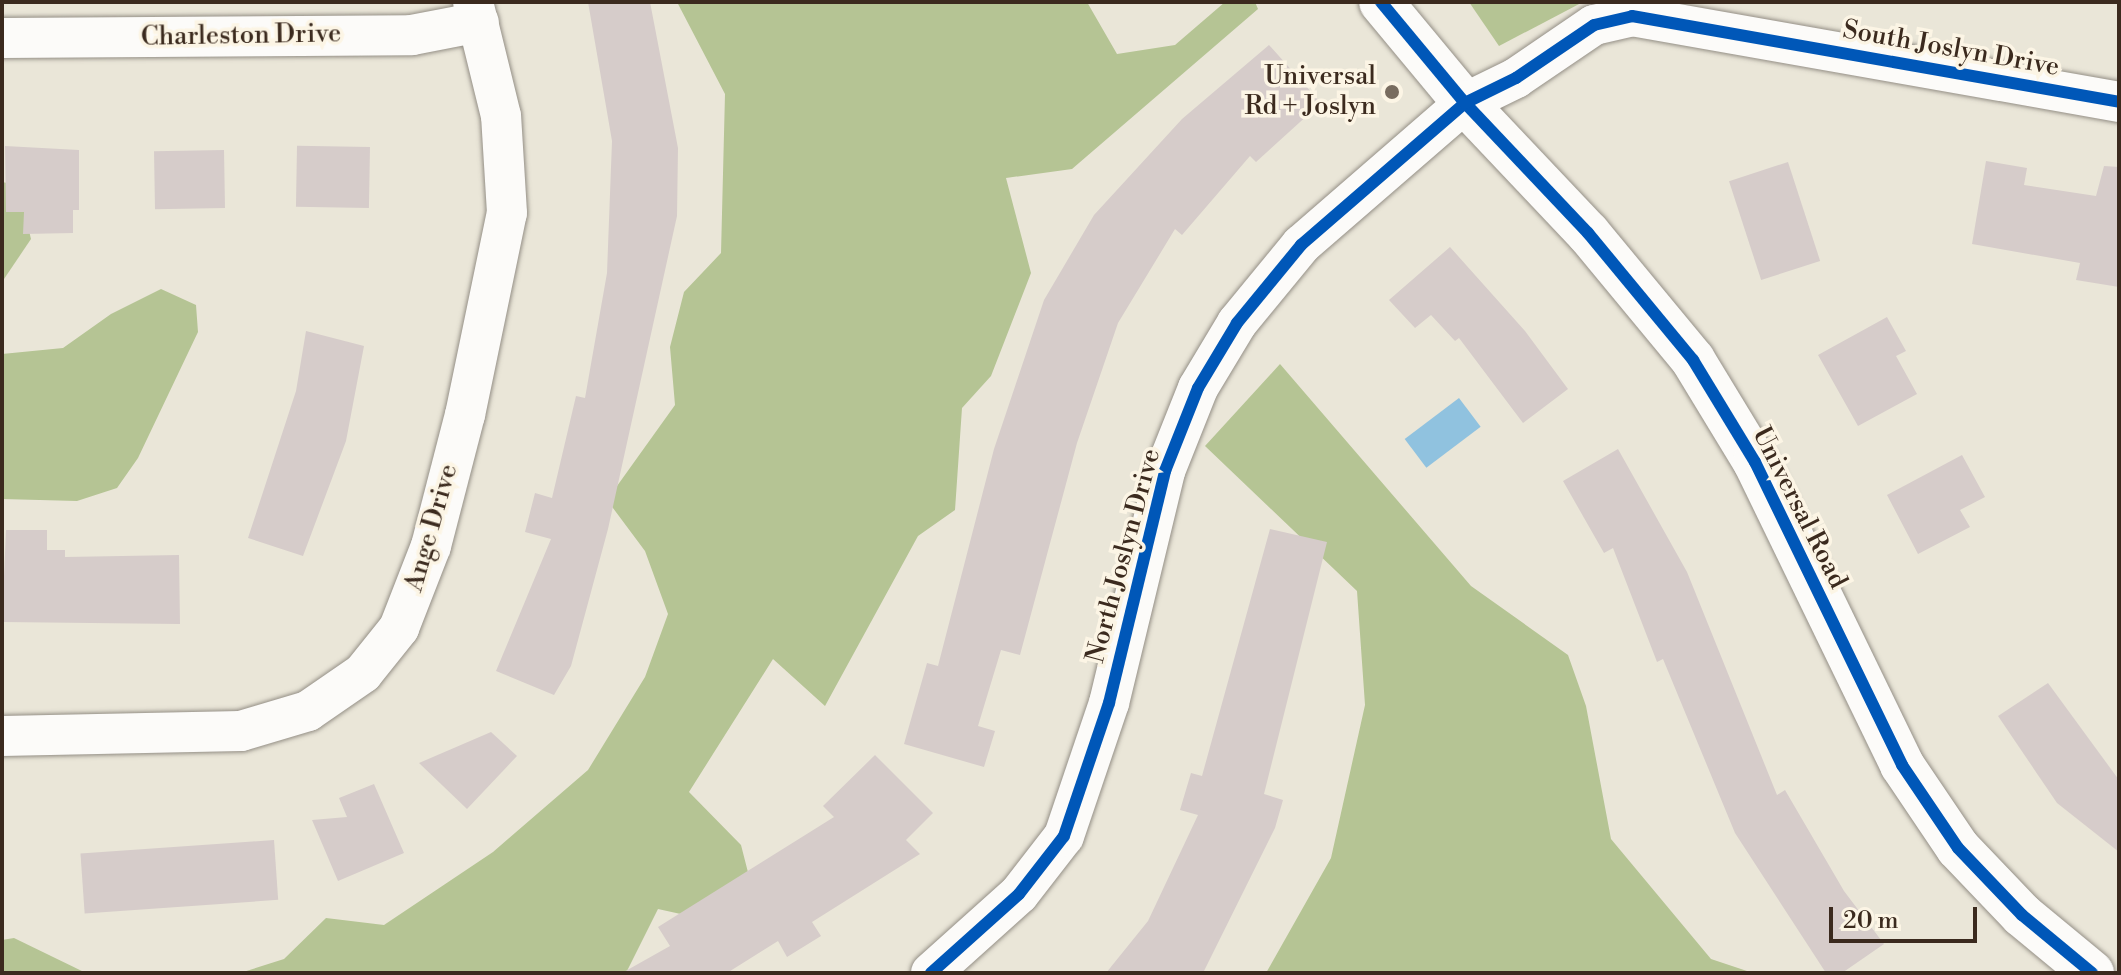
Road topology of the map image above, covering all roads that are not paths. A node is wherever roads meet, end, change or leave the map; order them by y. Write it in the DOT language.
graph roads {
  1 [pos="1381,2"];
  2 [pos="476,12"];
  3 [pos="2,38"];
  4 [pos="2119,102"];
  5 [pos="1465,103"];
  6 [pos="2,736"];
  7 [pos="931,973"];
  8 [pos="2092,973"];
  1 -- 5 [label="street, Universal Road"];
  2 -- 3 [label="street, Charleston Drive"];
  2 -- 6 [label="street, Ange Drive"];
  4 -- 5 [label="street, South Joslyn Drive"];
  5 -- 7 [label="street, North Joslyn Drive"];
  5 -- 8 [label="street, Universal Road"];
}
